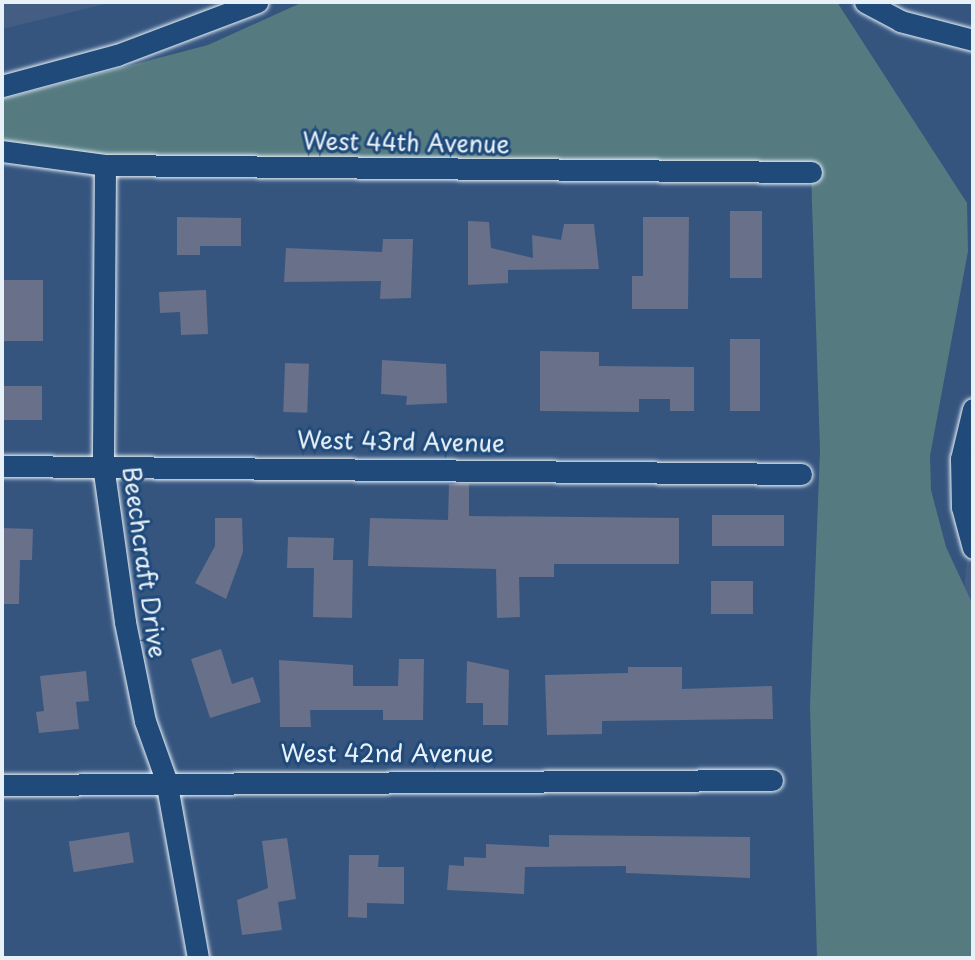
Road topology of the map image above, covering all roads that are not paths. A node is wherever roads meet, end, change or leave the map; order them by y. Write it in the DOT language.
graph roads {
  1 [pos="257,2"];
  2 [pos="865,2"];
  3 [pos="973,40"];
  4 [pos="2,86"];
  5 [pos="2,151"];
  6 [pos="105,166"];
  7 [pos="811,172"];
  8 [pos="973,408"];
  9 [pos="103,465"];
  10 [pos="2,466"];
  11 [pos="801,474"];
  12 [pos="973,548"];
  13 [pos="166,780"];
  14 [pos="772,780"];
  15 [pos="2,785"];
  16 [pos="198,958"];
  1 -- 4 [label="street"];
  2 -- 3 [label="street"];
  5 -- 6 [label="street, West 44th Avenue"];
  6 -- 7 [label="street, West 44th Avenue"];
  6 -- 9 [label="street, Beechcraft Drive"];
  8 -- 12 [label="street"];
  9 -- 10 [label="street, West 43rd Avenue"];
  9 -- 11 [label="street, West 43rd Avenue"];
  9 -- 13 [label="street, Beechcraft Drive"];
  13 -- 14 [label="street, West 42nd Avenue"];
  13 -- 15 [label="street, West 42nd Avenue"];
  13 -- 16 [label="street, Beechcraft Drive"];
}
